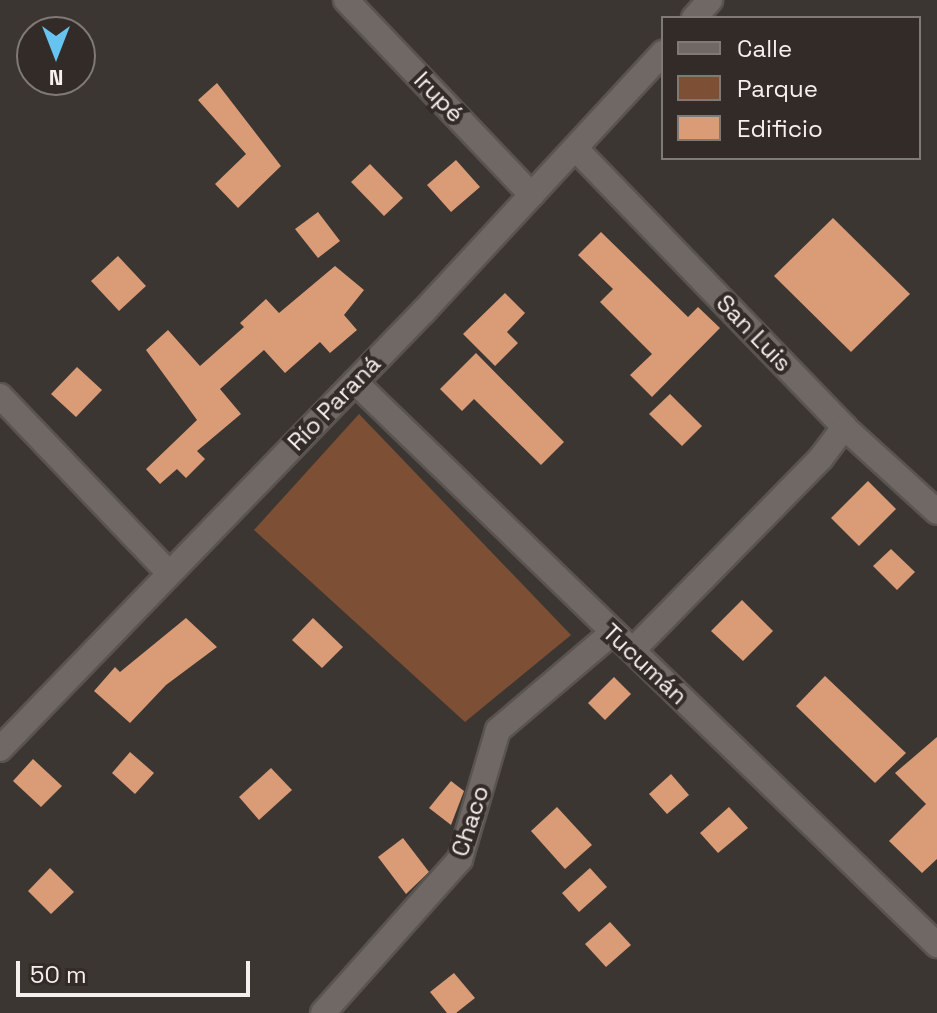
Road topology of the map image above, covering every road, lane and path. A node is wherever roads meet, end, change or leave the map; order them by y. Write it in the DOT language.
graph roads {
  1 [pos="346,0"];
  2 [pos="710,0"];
  3 [pos="696,16"];
  4 [pos="661,55"];
  5 [pos="576,149"];
  6 [pos="532,195"];
  7 [pos="355,382"];
  8 [pos="0,396"];
  9 [pos="844,427"];
  10 [pos="937,512"];
  11 [pos="168,572"];
  12 [pos="612,633"];
  13 [pos="633,650"];
  14 [pos="0,749"];
  15 [pos="937,945"];
  16 [pos="323,1013"];
  1 -- 6 [label="street, Irupé"];
  2 -- 3 [label="street"];
  4 -- 5 [label="street, Río Paraná"];
  5 -- 6 [label="street, Río Paraná"];
  5 -- 9 [label="street, San Luis"];
  6 -- 7 [label="street, Río Paraná"];
  7 -- 11 [label="street, Río Paraná"];
  7 -- 12 [label="street, Tucumán"];
  8 -- 11 [label="street"];
  9 -- 10 [label="street, San Luis"];
  9 -- 13 [label="street"];
  11 -- 14 [label="street, Río Paraná"];
  12 -- 13 [label="street, Tucumán"];
  12 -- 16 [label="street, Chaco"];
  13 -- 15 [label="street, Tucumán"];
}
